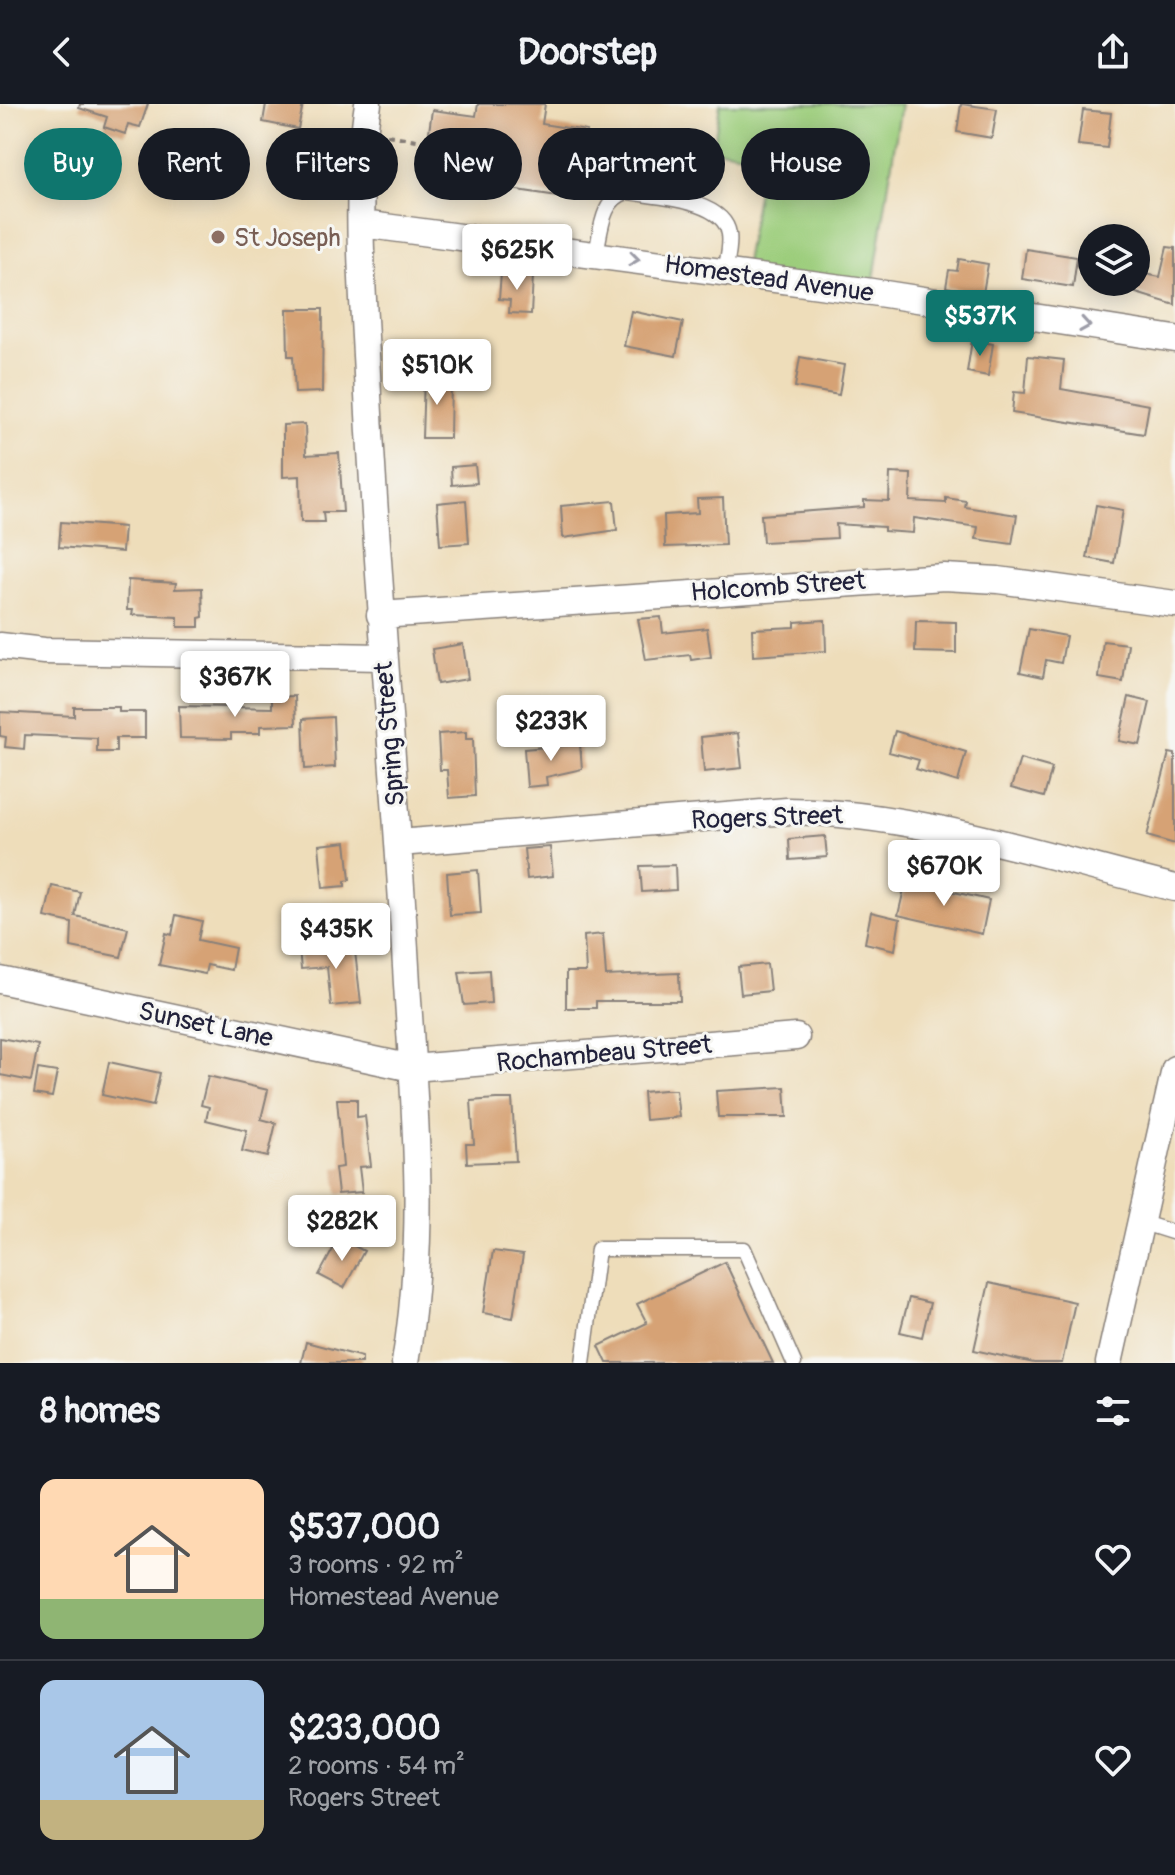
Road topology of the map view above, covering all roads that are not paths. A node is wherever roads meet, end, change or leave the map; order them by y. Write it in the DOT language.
graph roads {
  1 [pos="368,104"];
  2 [pos="362,224"];
  3 [pos="596,254"];
  4 [pos="725,272"];
  5 [pos="1175,339"];
  6 [pos="1175,604"];
  7 [pos="380,615"];
  8 [pos="0,646"];
  9 [pos="382,657"];
  10 [pos="399,843"];
  11 [pos="1175,888"];
  12 [pos="0,980"];
  13 [pos="796,1037"];
  14 [pos="412,1068"];
  15 [pos="1175,1069"];
  16 [pos="1171,1101"];
  17 [pos="1168,1137"];
  18 [pos="1140,1222"];
  19 [pos="1175,1233"];
  20 [pos="405,1363"];
  21 [pos="583,1363"];
  22 [pos="794,1363"];
  23 [pos="1109,1363"];
  1 -- 2 [label="street, Spring Street"];
  2 -- 3 [label="street, Homestead Avenue"];
  2 -- 7 [label="street, Spring Street"];
  3 -- 4 [label="street, Homestead Avenue, one-way"];
  3 -- 4 [label="lane"];
  4 -- 5 [label="street, Homestead Avenue, one-way"];
  6 -- 7 [label="street, Holcomb Street"];
  7 -- 9 [label="street, Spring Street"];
  8 -- 9 [label="street"];
  9 -- 10 [label="street, Spring Street"];
  10 -- 11 [label="street, Rogers Street"];
  10 -- 14 [label="street, Spring Street"];
  12 -- 14 [label="street, Sunset Lane"];
  13 -- 14 [label="street, Rochambeau Street"];
  14 -- 20 [label="street, Spring Street"];
  15 -- 16 [label="street"];
  16 -- 17 [label="street"];
  17 -- 18 [label="street"];
  18 -- 19 [label="lane"];
  18 -- 23 [label="street"];
  21 -- 22 [label="lane"];
}
